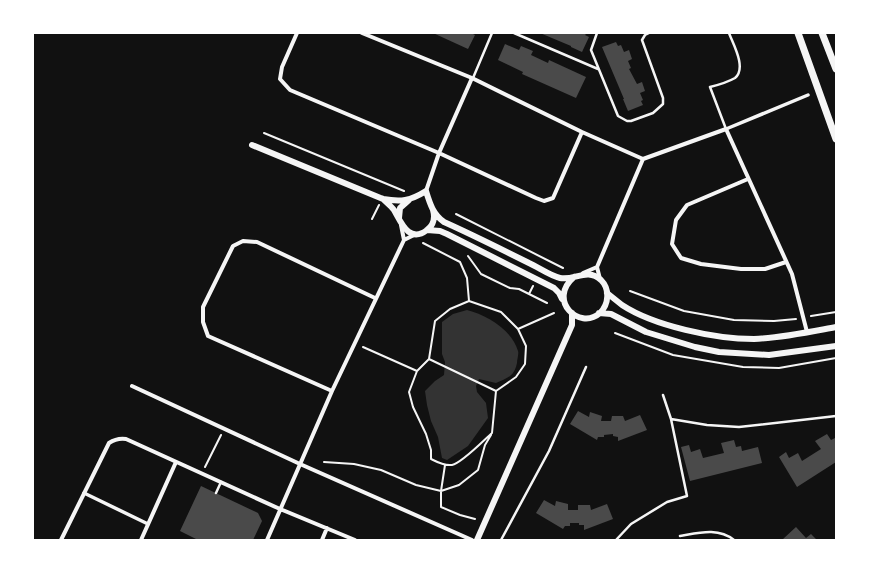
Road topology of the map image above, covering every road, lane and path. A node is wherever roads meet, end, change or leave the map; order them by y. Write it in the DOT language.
graph roads {
  1 [pos="297,33"];
  2 [pos="362,33"];
  3 [pos="490,33"];
  4 [pos="514,33"];
  5 [pos="597,33"];
  6 [pos="649,33"];
  7 [pos="729,33"];
  8 [pos="798,33"];
  9 [pos="822,33"];
  10 [pos="836,69"];
  11 [pos="598,70"];
  12 [pos="472,78"];
  13 [pos="808,95"];
  14 [pos="726,129"];
  15 [pos="582,132"];
  16 [pos="264,133"];
  17 [pos="836,139"];
  18 [pos="252,145"];
  19 [pos="439,153"];
  20 [pos="643,159"];
  21 [pos="748,179"];
  22 [pos="426,191"];
  23 [pos="413,198"];
  24 [pos="383,199"];
  25 [pos="432,207"];
  26 [pos="456,214"];
  27 [pos="400,222"];
  28 [pos="427,230"];
  29 [pos="416,234"];
  30 [pos="404,240"];
  31 [pos="423,242"];
  32 [pos="463,253"];
  33 [pos="786,262"];
  34 [pos="597,267"];
  35 [pos="564,268"];
  36 [pos="581,274"];
  37 [pos="574,277"];
  38 [pos="601,280"];
  39 [pos="630,291"];
  40 [pos="607,293"];
  41 [pos="375,298"];
  42 [pos="469,301"];
  43 [pos="564,301"];
  44 [pos="547,303"];
  45 [pos="836,312"];
  46 [pos="554,313"];
  47 [pos="572,313"];
  48 [pos="599,313"];
  49 [pos="803,317"];
  50 [pos="585,318"];
  51 [pos="572,325"];
  52 [pos="836,327"];
  53 [pos="518,329"];
  54 [pos="807,332"];
  55 [pos="836,346"];
  56 [pos="363,347"];
  57 [pos="429,359"];
  58 [pos="586,367"];
  59 [pos="417,371"];
  60 [pos="132,386"];
  61 [pos="332,390"];
  62 [pos="496,391"];
  63 [pos="663,395"];
  64 [pos="836,416"];
  65 [pos="671,419"];
  66 [pos="224,428"];
  67 [pos="492,433"];
  68 [pos="176,462"];
  69 [pos="324,462"];
  70 [pos="300,464"];
  71 [pos="445,464"];
  72 [pos="202,474"];
  73 [pos="221,482"];
  74 [pos="441,492"];
  75 [pos="84,493"];
  76 [pos="216,493"];
  77 [pos="280,510"];
  78 [pos="475,519"];
  79 [pos="148,524"];
  80 [pos="327,528"];
  81 [pos="680,536"];
  82 [pos="61,540"];
  83 [pos="141,540"];
  84 [pos="267,540"];
  85 [pos="322,540"];
  86 [pos="355,540"];
  87 [pos="472,540"];
  88 [pos="477,540"];
  89 [pos="501,540"];
  90 [pos="616,540"];
  91 [pos="734,540"];
  1 -- 19 [label="street"];
  2 -- 12 [label="street"];
  3 -- 12 [label="lane"];
  4 -- 11 [label="lane"];
  5 -- 11 [label="lane"];
  6 -- 11 [label="lane"];
  7 -- 14 [label="lane"];
  8 -- 17 [label="main road"];
  9 -- 10 [label="main road"];
  12 -- 15 [label="street"];
  12 -- 19 [label="street"];
  13 -- 14 [label="street"];
  14 -- 20 [label="street"];
  14 -- 21 [label="street"];
  15 -- 19 [label="street"];
  15 -- 20 [label="street"];
  16 -- 23 [label="path"];
  18 -- 24 [label="street"];
  19 -- 22 [label="street"];
  20 -- 34 [label="street"];
  21 -- 33 [label="street"];
  21 -- 33 [label="street"];
  22 -- 23 [label="street"];
  22 -- 25 [label="street"];
  23 -- 24 [label="street"];
  23 -- 25 [label="street"];
  23 -- 27 [label="street"];
  24 -- 27 [label="street"];
  25 -- 28 [label="street"];
  25 -- 37 [label="street"];
  26 -- 35 [label="path"];
  27 -- 29 [label="street"];
  27 -- 30 [label="street"];
  28 -- 29 [label="street"];
  28 -- 43 [label="street"];
  29 -- 30 [label="street"];
  30 -- 41 [label="street"];
  31 -- 42 [label="path"];
  32 -- 44 [label="path"];
  33 -- 49 [label="street"];
  34 -- 36 [label="street"];
  34 -- 38 [label="street"];
  36 -- 37 [label="street"];
  36 -- 38 [label="street"];
  37 -- 43 [label="street"];
  38 -- 40 [label="street"];
  39 -- 49 [label="path"];
  40 -- 48 [label="street"];
  40 -- 54 [label="street"];
  41 -- 61 [label="street"];
  41 -- 61 [label="street"];
  42 -- 53 [label="path"];
  42 -- 57 [label="path"];
  43 -- 47 [label="street"];
  45 -- 49 [label="path"];
  46 -- 53 [label="path"];
  47 -- 50 [label="street"];
  47 -- 51 [label="street"];
  48 -- 50 [label="street"];
  48 -- 55 [label="street"];
  49 -- 54 [label="street"];
  50 -- 51 [label="street"];
  51 -- 88 [label="street"];
  52 -- 54 [label="street"];
  53 -- 62 [label="path"];
  56 -- 59 [label="path"];
  57 -- 59 [label="path"];
  57 -- 62 [label="path"];
  58 -- 89 [label="lane"];
  59 -- 71 [label="path"];
  60 -- 66 [label="street"];
  61 -- 70 [label="street"];
  62 -- 67 [label="path"];
  63 -- 65 [label="lane"];
  64 -- 65 [label="lane"];
  65 -- 90 [label="lane"];
  66 -- 70 [label="street"];
  66 -- 72 [label="path"];
  67 -- 71 [label="path"];
  67 -- 74 [label="path"];
  68 -- 72 [label="street"];
  68 -- 75 [label="street"];
  68 -- 79 [label="street"];
  69 -- 74 [label="path"];
  70 -- 77 [label="street"];
  70 -- 87 [label="street"];
  71 -- 74 [label="path"];
  72 -- 73 [label="street"];
  73 -- 76 [label="lane"];
  73 -- 77 [label="street"];
  74 -- 78 [label="path"];
  75 -- 79 [label="street"];
  75 -- 82 [label="street"];
  77 -- 80 [label="street"];
  77 -- 84 [label="street"];
  79 -- 83 [label="street"];
  80 -- 85 [label="street"];
  80 -- 86 [label="street"];
  81 -- 91 [label="lane"];
}
